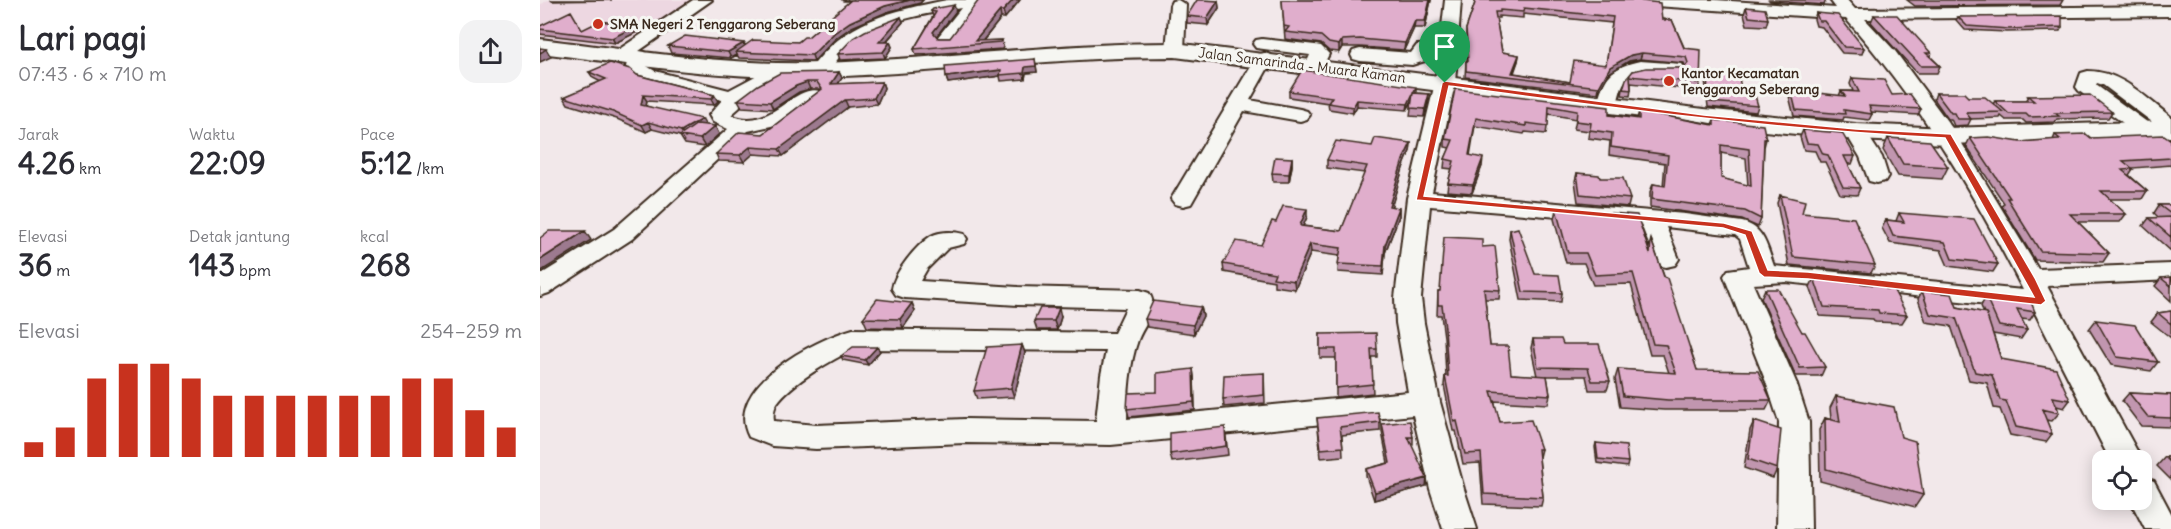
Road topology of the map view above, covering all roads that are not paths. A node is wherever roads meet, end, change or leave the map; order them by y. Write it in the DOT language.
graph roads {
  1 [pos="684,0"];
  2 [pos="704,0"];
  3 [pos="975,0"];
  4 [pos="1453,0"];
  5 [pos="1641,0"];
  6 [pos="2126,0"];
  7 [pos="2165,0"];
  8 [pos="2171,3"];
  9 [pos="1178,4"];
  10 [pos="1844,7"];
  11 [pos="2171,11"];
  12 [pos="2145,12"];
  13 [pos="657,31"];
  14 [pos="946,39"];
  15 [pos="540,46"];
  16 [pos="1262,49"];
  17 [pos="1449,49"];
  18 [pos="1174,50"];
  19 [pos="629,55"];
  20 [pos="1360,55"];
  21 [pos="1675,68"];
  22 [pos="783,69"];
  23 [pos="819,70"];
  24 [pos="1445,83"];
  25 [pos="813,95"];
  26 [pos="732,98"];
  27 [pos="2138,102"];
  28 [pos="1238,104"];
  29 [pos="1607,104"];
  30 [pos="2108,104"];
  31 [pos="1300,115"];
  32 [pos="740,127"];
  33 [pos="2171,128"];
  34 [pos="2144,129"];
  35 [pos="1856,132"];
  36 [pos="1948,136"];
  37 [pos="1877,176"];
  38 [pos="1419,198"];
  39 [pos="1183,199"];
  40 [pos="1651,218"];
  41 [pos="954,239"];
  42 [pos="1666,259"];
  43 [pos="2171,272"];
  44 [pos="1764,273"];
  45 [pos="540,287"];
  46 [pos="2036,290"];
  47 [pos="1123,344"];
  48 [pos="1425,402"];
  49 [pos="1111,433"];
  50 [pos="2121,450"];
  51 [pos="1460,529"];
  52 [pos="1794,529"];
  1 -- 13 [label="street"];
  2 -- 13 [label="street"];
  3 -- 14 [label="street"];
  3 -- 23 [label="street"];
  4 -- 17 [label="street"];
  5 -- 10 [label="street"];
  6 -- 12 [label="street"];
  7 -- 8 [label="street"];
  9 -- 18 [label="street"];
  10 -- 12 [label="street"];
  10 -- 36 [label="street"];
  11 -- 12 [label="street"];
  13 -- 19 [label="street"];
  15 -- 19 [label="main road, Jalan Samarinda - Muara Kaman"];
  16 -- 18 [label="main road, Jalan Samarinda - Muara Kaman"];
  16 -- 24 [label="main road, Jalan Samarinda - Muara Kaman"];
  16 -- 28 [label="street"];
  17 -- 20 [label="street"];
  17 -- 24 [label="street"];
  18 -- 23 [label="main road, Jalan Samarinda - Muara Kaman"];
  19 -- 22 [label="main road, Jalan Samarinda - Muara Kaman"];
  19 -- 26 [label="street"];
  21 -- 29 [label="street"];
  22 -- 23 [label="main road, Jalan Samarinda - Muara Kaman"];
  22 -- 26 [label="street"];
  24 -- 29 [label="main road, Jalan Samarinda - Muara Kaman"];
  24 -- 38 [label="street"];
  25 -- 32 [label="street"];
  26 -- 32 [label="street"];
  27 -- 30 [label="street"];
  27 -- 30 [label="street"];
  27 -- 33 [label="street"];
  28 -- 31 [label="street"];
  28 -- 39 [label="street"];
  29 -- 35 [label="main road, Jalan Samarinda - Muara Kaman"];
  30 -- 34 [label="street"];
  32 -- 45 [label="street"];
  33 -- 34 [label="main road, Jalan Samarinda - Muara Kaman"];
  34 -- 36 [label="main road, Jalan Samarinda - Muara Kaman"];
  35 -- 36 [label="main road, Jalan Samarinda - Muara Kaman"];
  35 -- 37 [label="street"];
  36 -- 46 [label="street"];
  38 -- 40 [label="street"];
  38 -- 48 [label="street"];
  40 -- 42 [label="street"];
  40 -- 44 [label="street"];
  41 -- 47 [label="street"];
  43 -- 46 [label="street"];
  44 -- 46 [label="street"];
  44 -- 52 [label="street"];
  46 -- 50 [label="street"];
  47 -- 49 [label="street"];
  47 -- 49 [label="street"];
  48 -- 49 [label="street"];
  48 -- 51 [label="street"];
}
